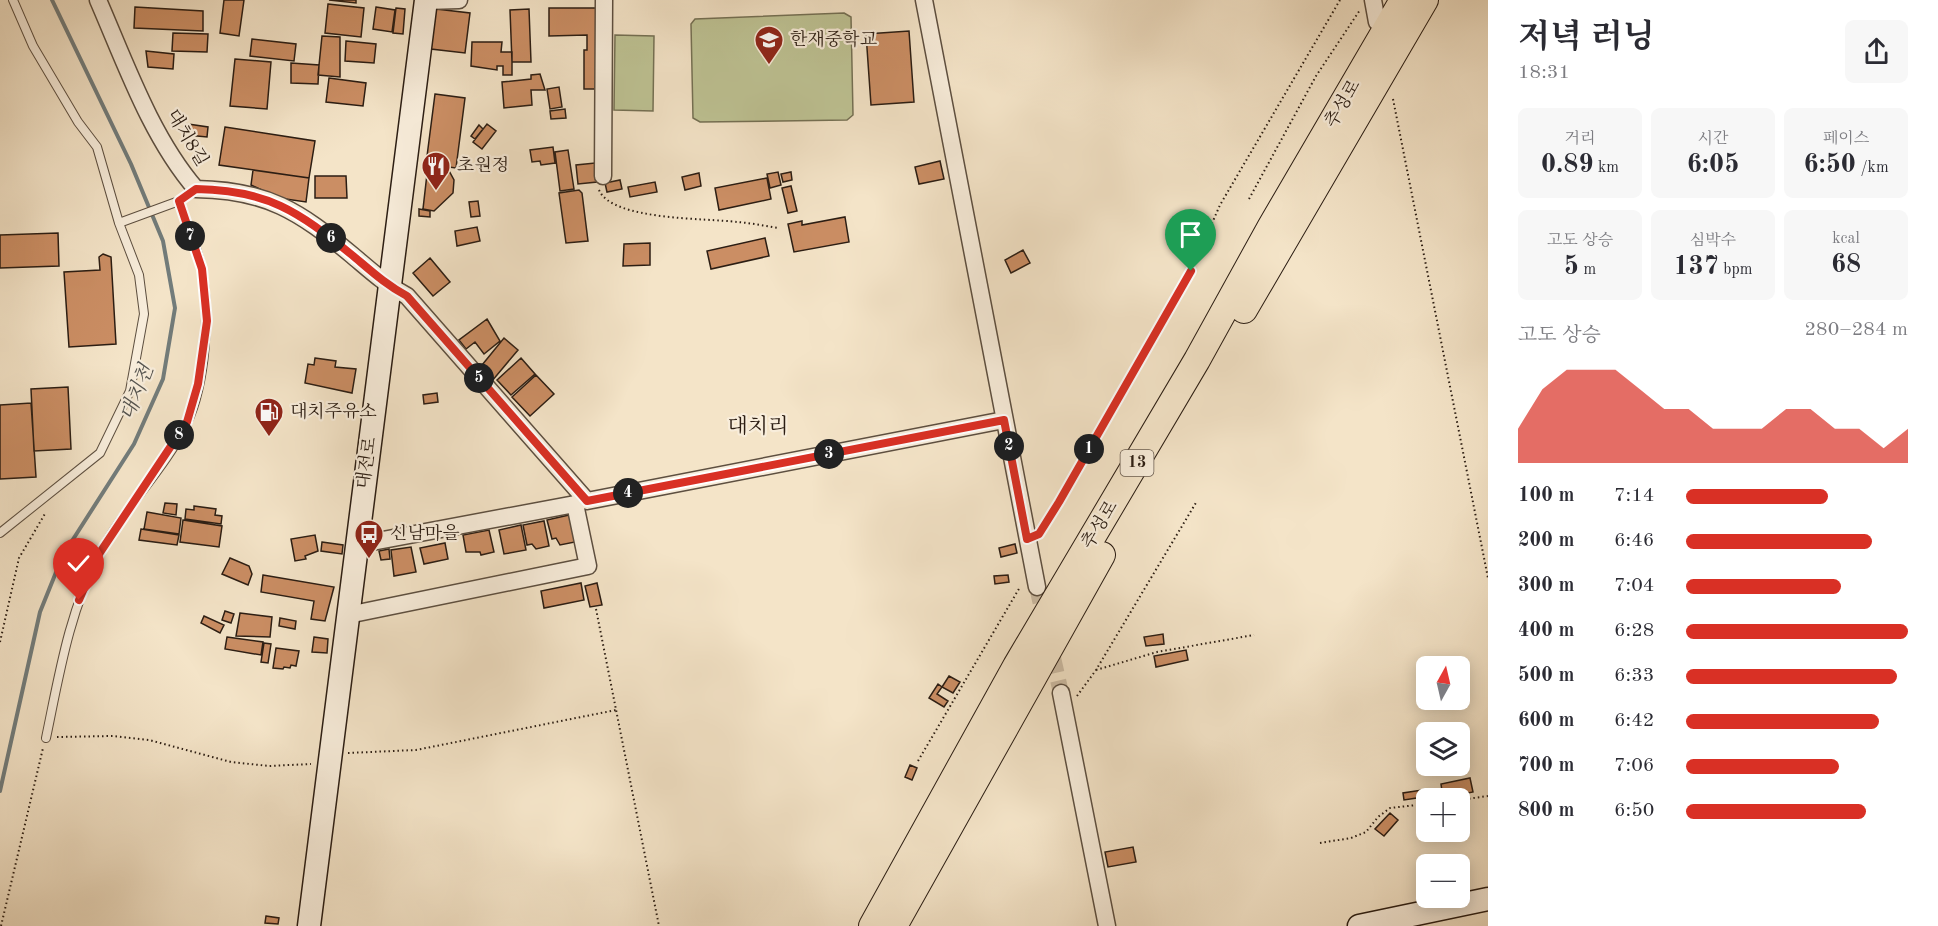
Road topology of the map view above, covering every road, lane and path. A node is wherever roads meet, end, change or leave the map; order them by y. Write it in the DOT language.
graph roads {
  1 [pos="13,0"];
  2 [pos="98,0"];
  3 [pos="459,0"];
  4 [pos="604,0"];
  5 [pos="924,0"];
  6 [pos="1340,0"];
  7 [pos="1403,0"];
  8 [pos="1425,0"];
  9 [pos="426,1"];
  10 [pos="1366,5"];
  11 [pos="1377,22"];
  12 [pos="1393,99"];
  13 [pos="603,176"];
  14 [pos="196,189"];
  15 [pos="1249,199"];
  16 [pos="179,201"];
  17 [pos="119,224"];
  18 [pos="779,228"];
  19 [pos="390,287"];
  20 [pos="1004,420"];
  21 [pos="57,488"];
  22 [pos="1197,501"];
  23 [pos="581,503"];
  24 [pos="0,533"];
  25 [pos="1027,539"];
  26 [pos="356,545"];
  27 [pos="1033,566"];
  28 [pos="1488,578"];
  29 [pos="1037,587"];
  30 [pos="596,609"];
  31 [pos="348,615"];
  32 [pos="1254,635"];
  33 [pos="0,642"];
  34 [pos="1096,670"];
  35 [pos="1063,700"];
  36 [pos="616,710"];
  37 [pos="46,738"];
  38 [pos="330,758"];
  39 [pos="918,761"];
  40 [pos="1488,796"];
  41 [pos="1470,799"];
  42 [pos="1416,805"];
  43 [pos="1320,843"];
  44 [pos="1488,899"];
  45 [pos="1,926"];
  46 [pos="309,926"];
  47 [pos="659,926"];
  48 [pos="872,926"];
  49 [pos="894,926"];
  50 [pos="1107,926"];
  51 [pos="1359,926"];
  1 -- 17 [label="lane"];
  2 -- 14 [label="street, 대치8길"];
  3 -- 9 [label="street"];
  4 -- 13 [label="street"];
  5 -- 20 [label="street"];
  6 -- 25 [label="path"];
  7 -- 48 [label="main road, 추성로 / 13"];
  8 -- 49 [label="main road, 추성로 / 13"];
  9 -- 19 [label="street, 대전로"];
  10 -- 11 [label="street"];
  10 -- 15 [label="path"];
  12 -- 28 [label="path"];
  13 -- 18 [label="path"];
  14 -- 16 [label="lane"];
  14 -- 19 [label="street, 대치8길"];
  16 -- 17 [label="lane"];
  16 -- 37 [label="lane"];
  17 -- 21 [label="lane"];
  19 -- 23 [label="street, 대치8길"];
  19 -- 26 [label="street, 대전로"];
  20 -- 23 [label="street"];
  20 -- 25 [label="street"];
  21 -- 24 [label="lane"];
  21 -- 33 [label="path"];
  22 -- 34 [label="path"];
  23 -- 26 [label="street"];
  23 -- 31 [label="street"];
  25 -- 27 [label="street"];
  26 -- 31 [label="street, 대전로"];
  27 -- 29 [label="street"];
  27 -- 39 [label="path"];
  30 -- 36 [label="path"];
  31 -- 38 [label="street, 대전로"];
  32 -- 34 [label="path"];
  34 -- 35 [label="path"];
  35 -- 50 [label="street"];
  36 -- 38 [label="path"];
  36 -- 47 [label="path"];
  37 -- 38 [label="path"];
  37 -- 45 [label="path"];
  38 -- 46 [label="street, 대전로"];
  40 -- 41 [label="path"];
  42 -- 43 [label="path"];
  44 -- 51 [label="street"];
}
